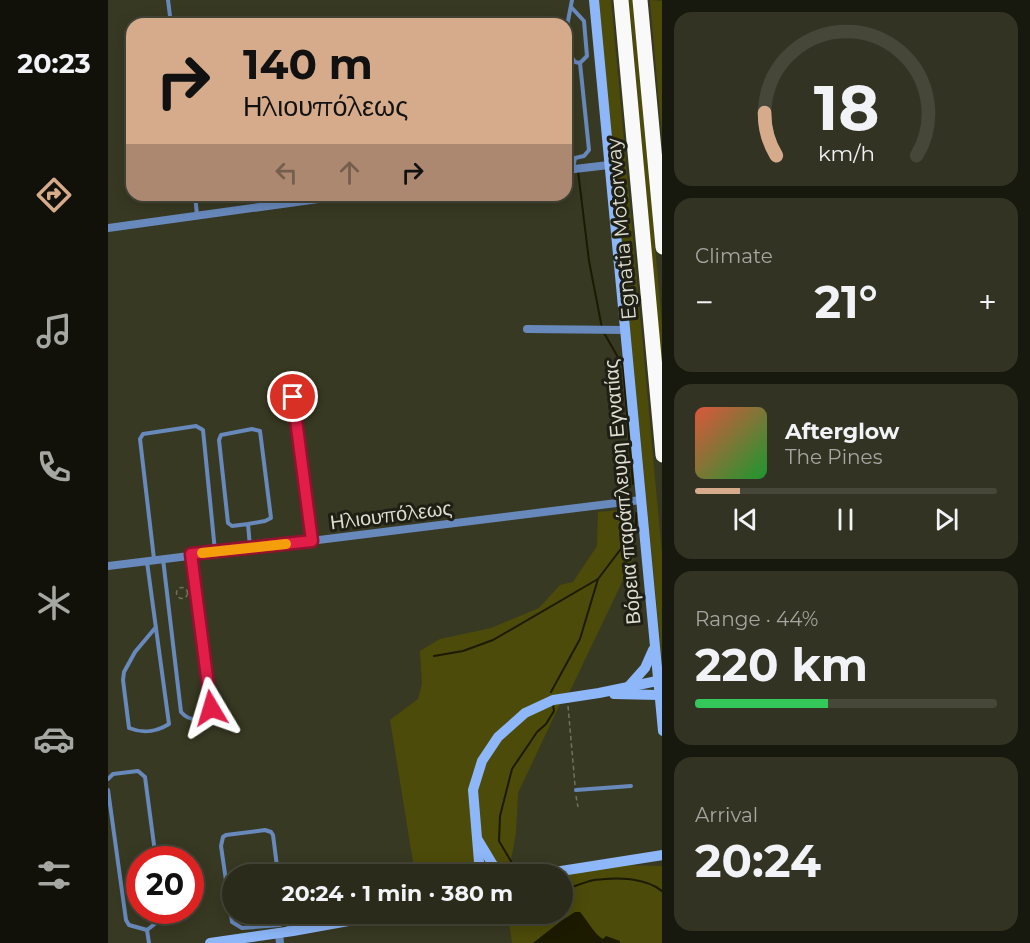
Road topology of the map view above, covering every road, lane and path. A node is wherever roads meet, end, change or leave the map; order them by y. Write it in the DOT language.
graph roads {
  1 [pos="168,0"];
  2 [pos="572,0"];
  3 [pos="594,0"];
  4 [pos="621,0"];
  5 [pos="640,0"];
  6 [pos="572,8"];
  7 [pos="170,18"];
  8 [pos="569,18"];
  9 [pos="572,58"];
  10 [pos="580,63"];
  11 [pos="572,164"];
  12 [pos="609,165"];
  13 [pos="572,169"];
  14 [pos="196,201"];
  15 [pos="302,201"];
  16 [pos="197,215"];
  17 [pos="108,228"];
  18 [pos="662,236"];
  19 [pos="527,329"];
  20 [pos="626,330"];
  21 [pos="293,397"];
  22 [pos="662,444"];
  23 [pos="641,500"];
  24 [pos="248,524"];
  25 [pos="312,541"];
  26 [pos="250,548"];
  27 [pos="215,552"];
  28 [pos="191,554"];
  29 [pos="155,559"];
  30 [pos="108,566"];
  31 [pos="156,627"];
  32 [pos="654,647"];
  33 [pos="657,681"];
  34 [pos="629,686"];
  35 [pos="599,693"];
  36 [pos="658,695"];
  37 [pos="568,697"];
  38 [pos="662,724"];
  39 [pos="108,779"];
  40 [pos="631,786"];
  41 [pos="108,790"];
  42 [pos="576,790"];
  43 [pos="578,807"];
  44 [pos="476,837"];
  45 [pos="154,846"];
  46 [pos="660,856"];
  47 [pos="487,857"];
  48 [pos="224,864"];
  49 [pos="277,864"];
  50 [pos="479,864"];
  51 [pos="488,864"];
  52 [pos="493,864"];
  53 [pos="573,869"];
  54 [pos="155,924"];
  55 [pos="235,924"];
  56 [pos="282,924"];
  57 [pos="286,924"];
  58 [pos="332,924"];
  59 [pos="147,930"];
  60 [pos="293,931"];
  61 [pos="280,938"];
  62 [pos="149,943"];
  63 [pos="210,943"];
  1 -- 7 [label="lane"];
  2 -- 6 [label="lane"];
  3 -- 12 [label="street, Βόρεια παράπλευρη Εγνατίας"];
  4 -- 22 [label="highway, Egnatia Motorway"];
  5 -- 18 [label="highway, Egnatia Motorway"];
  6 -- 8 [label="lane"];
  6 -- 10 [label="lane"];
  9 -- 10 [label="lane"];
  10 -- 11 [label="lane"];
  12 -- 13 [label="street"];
  12 -- 20 [label="street, Βόρεια παράπλευρη Εγνατίας"];
  14 -- 16 [label="lane"];
  15 -- 16 [label="street"];
  16 -- 17 [label="street"];
  19 -- 20 [label="street"];
  20 -- 23 [label="street, Βόρεια παράπλευρη Εγνατίας"];
  21 -- 25 [label="lane"];
  23 -- 25 [label="street, Ηλιουπόλεως"];
  23 -- 32 [label="street, Βόρεια παράπλευρη Εγνατίας"];
  24 -- 24 [label="lane"];
  24 -- 26 [label="lane"];
  25 -- 26 [label="street, Ηλιουπόλεως"];
  26 -- 27 [label="street, Ηλιουπόλεως"];
  27 -- 28 [label="street, Ηλιουπόλεως"];
  27 -- 29 [label="lane"];
  28 -- 29 [label="street, Ηλιουπόλεως"];
  28 -- 29 [label="lane"];
  29 -- 30 [label="street, Ηλιουπόλεως"];
  29 -- 31 [label="lane"];
  31 -- 31 [label="lane"];
  32 -- 33 [label="street, Βόρεια παράπλευρη Εγνατίας"];
  32 -- 34 [label="street"];
  33 -- 34 [label="street"];
  33 -- 36 [label="street, Βόρεια παράπλευρη Εγνατίας"];
  34 -- 35 [label="street"];
  35 -- 36 [label="street"];
  35 -- 37 [label="street"];
  36 -- 38 [label="street, Βόρεια παράπλευρη Εγνατίας"];
  37 -- 42 [label="path"];
  37 -- 44 [label="street"];
  39 -- 45 [label="lane"];
  40 -- 42 [label="lane"];
  41 -- 59 [label="lane"];
  42 -- 43 [label="path"];
  44 -- 47 [label="street"];
  44 -- 50 [label="street"];
  46 -- 53 [label="street"];
  47 -- 51 [label="street"];
  47 -- 52 [label="street"];
  48 -- 49 [label="lane"];
  54 -- 59 [label="lane"];
  55 -- 56 [label="lane"];
  57 -- 60 [label="lane"];
  58 -- 60 [label="street"];
  59 -- 62 [label="lane"];
  60 -- 61 [label="street"];
  61 -- 63 [label="street"];
}
